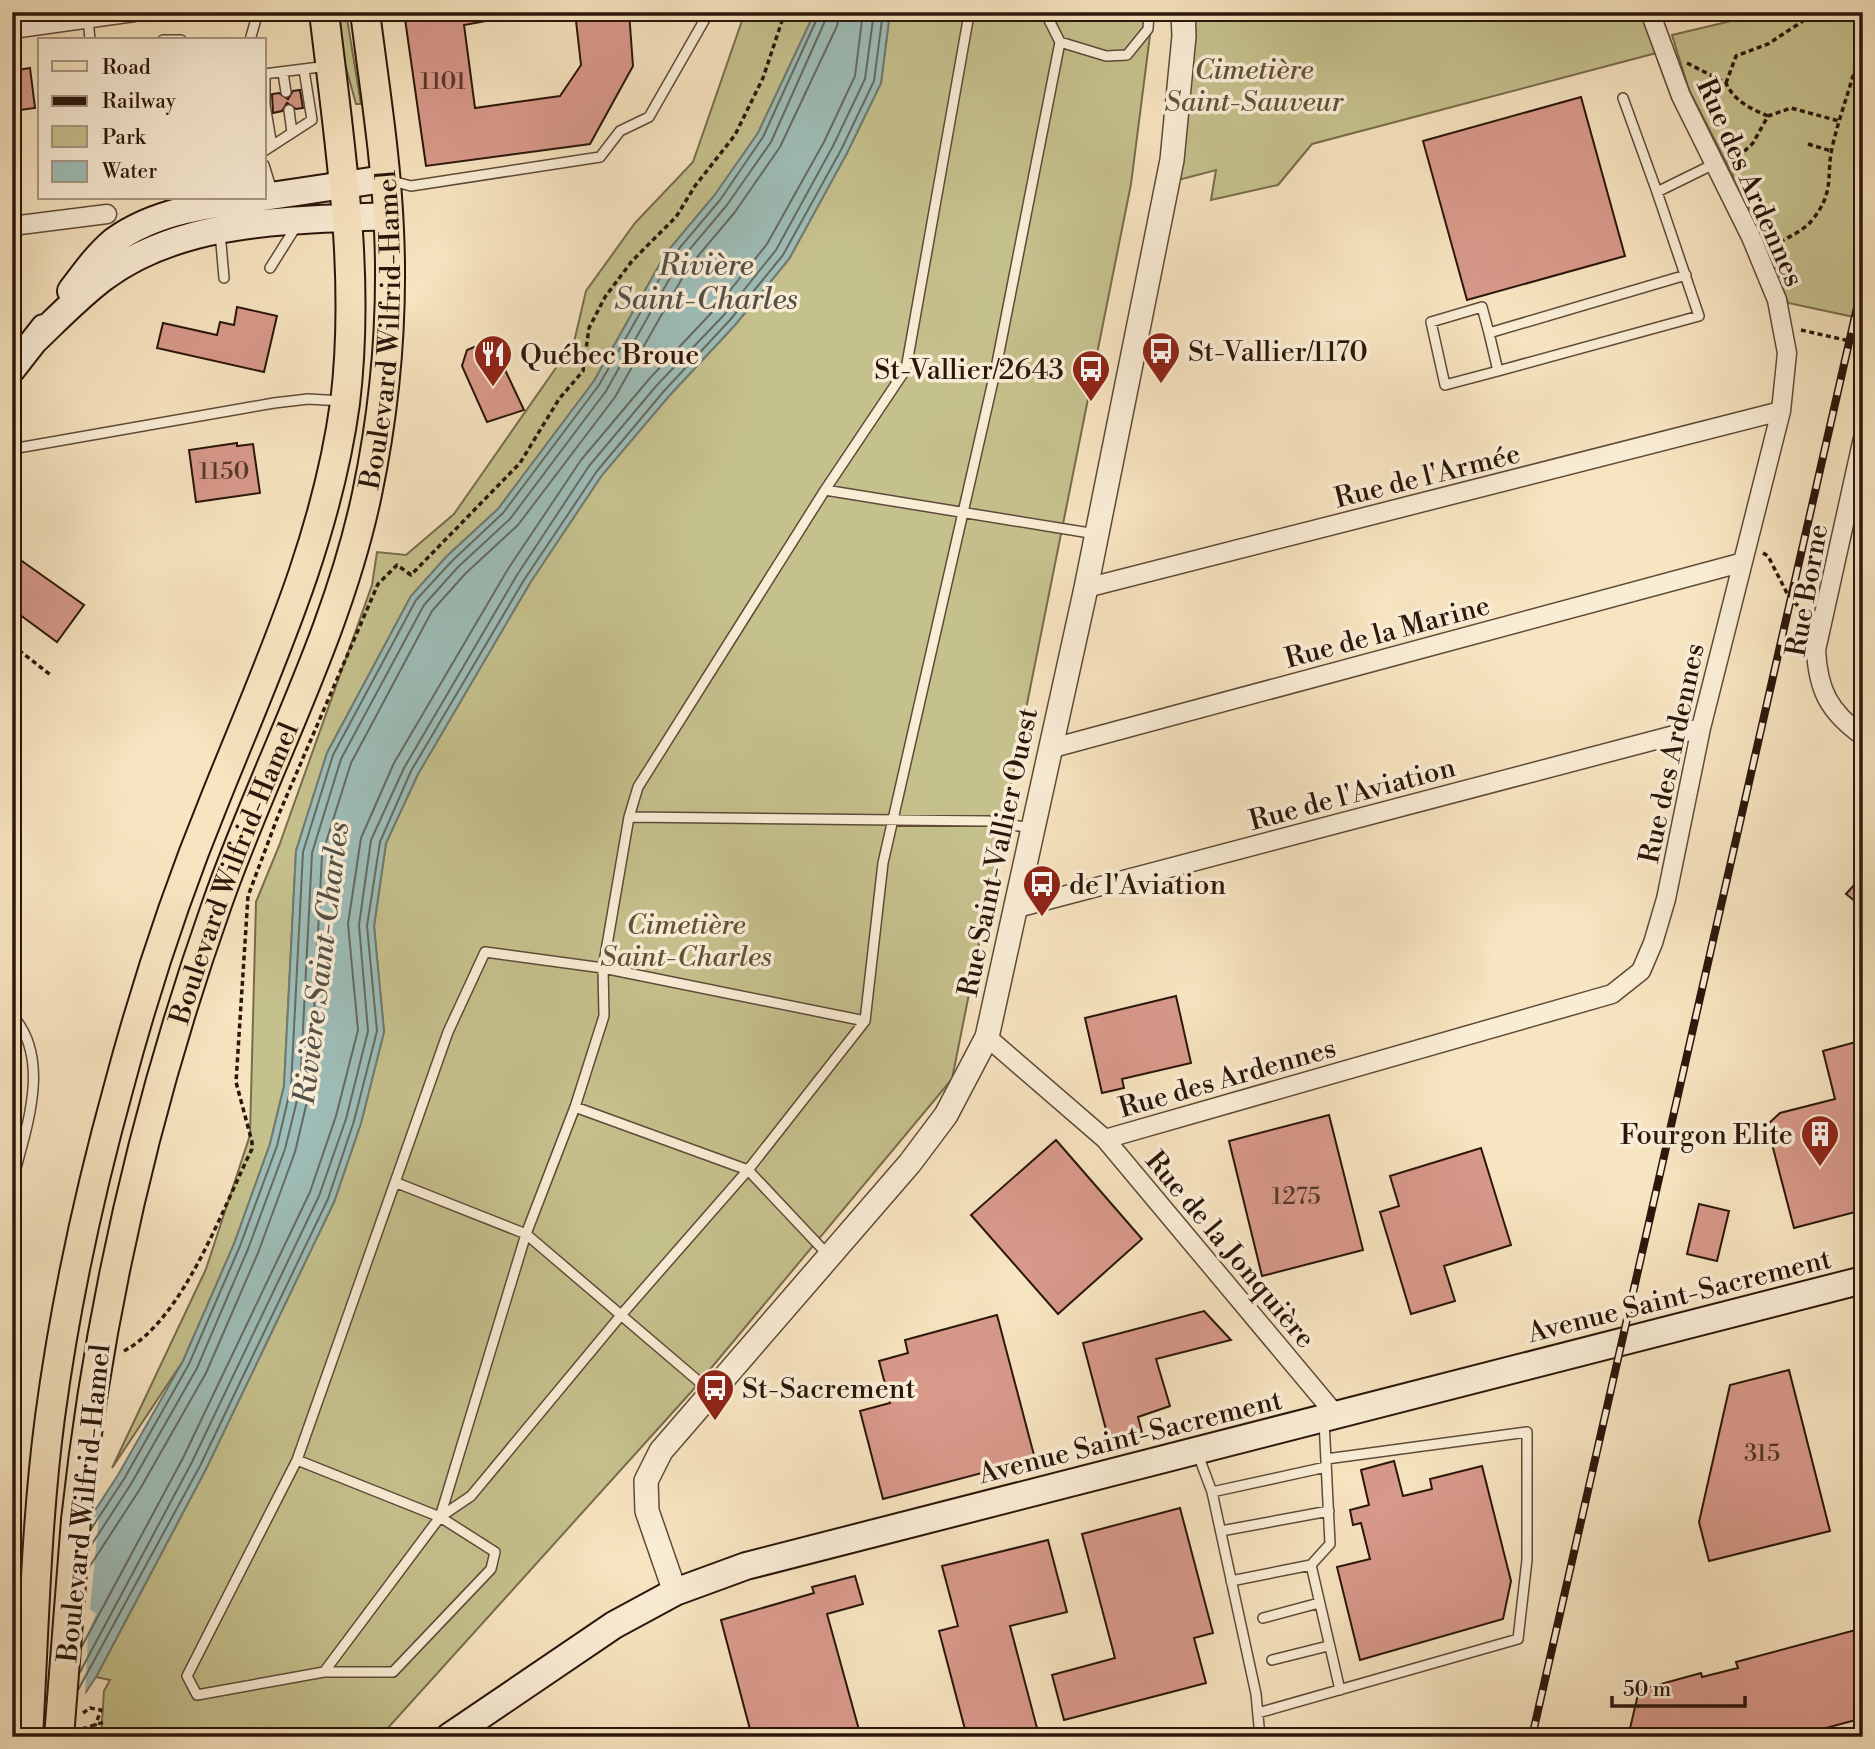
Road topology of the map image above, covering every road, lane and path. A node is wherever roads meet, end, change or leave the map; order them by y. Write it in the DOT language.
graph roads {
  1 [pos="258,12"];
  2 [pos="324,12"];
  3 [pos="365,12"];
  4 [pos="709,12"];
  5 [pos="785,12"];
  6 [pos="965,12"];
  7 [pos="1045,12"];
  8 [pos="1149,12"];
  9 [pos="1183,12"];
  10 [pos="1650,12"];
  11 [pos="123,13"];
  12 [pos="1847,13"];
  13 [pos="88,18"];
  14 [pos="12,29"];
  15 [pos="1863,31"];
  16 [pos="90,38"];
  17 [pos="251,38"];
  18 [pos="1059,42"];
  19 [pos="1670,66"];
  20 [pos="317,68"];
  21 [pos="283,73"];
  22 [pos="266,75"];
  23 [pos="1726,83"];
  24 [pos="286,92"];
  25 [pos="1623,98"];
  26 [pos="289,110"];
  27 [pos="1768,116"];
  28 [pos="266,120"];
  29 [pos="1839,121"];
  30 [pos="292,133"];
  31 [pos="1808,144"];
  32 [pos="268,149"];
  33 [pos="1831,151"];
  34 [pos="1716,167"];
  35 [pos="384,179"];
  36 [pos="343,185"];
  37 [pos="1657,192"];
  38 [pos="266,197"];
  39 [pos="227,200"];
  40 [pos="201,202"];
  41 [pos="107,214"];
  42 [pos="388,216"];
  43 [pos="346,218"];
  44 [pos="299,220"];
  45 [pos="12,226"];
  46 [pos="219,231"];
  47 [pos="1760,256"];
  48 [pos="270,268"];
  49 [pos="1686,275"];
  50 [pos="224,278"];
  51 [pos="1782,326"];
  52 [pos="1489,333"];
  53 [pos="35,340"];
  54 [pos="1863,344"];
  55 [pos="12,369"];
  56 [pos="1498,371"];
  57 [pos="345,401"];
  58 [pos="1781,411"];
  59 [pos="1863,438"];
  60 [pos="12,449"];
  61 [pos="825,490"];
  62 [pos="963,513"];
  63 [pos="1097,534"];
  64 [pos="1746,541"];
  65 [pos="1740,563"];
  66 [pos="1086,588"];
  67 [pos="1823,618"];
  68 [pos="12,645"];
  69 [pos="52,676"];
  70 [pos="1701,728"];
  71 [pos="1863,736"];
  72 [pos="1049,749"];
  73 [pos="629,817"];
  74 [pos="892,822"];
  75 [pos="1033,828"];
  76 [pos="1017,908"];
  77 [pos="603,968"];
  78 [pos="12,1015"];
  79 [pos="865,1021"];
  80 [pos="987,1037"];
  81 [pos="575,1107"];
  82 [pos="1105,1139"];
  83 [pos="748,1170"];
  84 [pos="13,1179"];
  85 [pos="397,1183"];
  86 [pos="527,1234"];
  87 [pos="829,1256"];
  88 [pos="1863,1280"];
  89 [pos="622,1314"];
  90 [pos="122,1352"];
  91 [pos="711,1392"];
  92 [pos="1330,1417"];
  93 [pos="1196,1451"];
  94 [pos="297,1460"];
  95 [pos="1326,1463"];
  96 [pos="1212,1492"];
  97 [pos="1329,1511"];
  98 [pos="440,1517"];
  99 [pos="1221,1531"];
  100 [pos="1311,1564"];
  101 [pos="1231,1581"];
  102 [pos="675,1592"];
  103 [pos="1319,1603"];
  104 [pos="1263,1618"];
  105 [pos="1328,1646"];
  106 [pos="1272,1660"];
  107 [pos="324,1672"];
  108 [pos="1340,1690"];
  109 [pos="90,1708"];
  110 [pos="1258,1713"];
  111 [pos="104,1722"];
  112 [pos="95,1726"];
  113 [pos="70,1733"];
  114 [pos="28,1737"];
  115 [pos="449,1737"];
  116 [pos="1260,1737"];
  1 -- 17 [label="lane"];
  2 -- 20 [label="main road, Boulevard Wilfrid-Hamel"];
  3 -- 35 [label="main road, Boulevard Wilfrid-Hamel"];
  4 -- 35 [label="lane"];
  5 -- 90 [label="path"];
  6 -- 61 [label="lane"];
  7 -- 18 [label="lane"];
  8 -- 18 [label="lane"];
  9 -- 63 [label="street, Rue Saint-Vallier Ouest"];
  10 -- 19 [label="street, Rue des Ardennes"];
  11 -- 13 [label="street"];
  12 -- 15 [label="path"];
  12 -- 23 [label="path"];
  13 -- 14 [label="street"];
  13 -- 16 [label="lane"];
  15 -- 29 [label="path"];
  18 -- 62 [label="lane"];
  19 -- 23 [label="path"];
  19 -- 34 [label="street, Rue des Ardennes"];
  20 -- 21 [label="lane"];
  20 -- 30 [label="lane"];
  20 -- 36 [label="main road, Boulevard Wilfrid-Hamel"];
  21 -- 22 [label="lane"];
  21 -- 24 [label="lane"];
  23 -- 27 [label="path"];
  25 -- 37 [label="lane"];
  26 -- 30 [label="lane"];
  27 -- 29 [label="path"];
  27 -- 34 [label="path"];
  28 -- 32 [label="lane"];
  29 -- 33 [label="path"];
  30 -- 32 [label="lane"];
  31 -- 33 [label="path"];
  33 -- 47 [label="path"];
  34 -- 37 [label="lane"];
  34 -- 47 [label="street, Rue des Ardennes"];
  35 -- 36 [label="main road"];
  35 -- 42 [label="main road, Boulevard Wilfrid-Hamel"];
  36 -- 38 [label="main road"];
  36 -- 43 [label="main road, Boulevard Wilfrid-Hamel"];
  37 -- 49 [label="lane"];
  39 -- 40 [label="main road"];
  40 -- 53 [label="main road"];
  41 -- 45 [label="street"];
  42 -- 43 [label="main road"];
  42 -- 113 [label="main road, Boulevard Wilfrid-Hamel, bridge"];
  43 -- 44 [label="main road"];
  43 -- 57 [label="main road, Boulevard Wilfrid-Hamel"];
  44 -- 46 [label="main road"];
  44 -- 48 [label="lane"];
  46 -- 50 [label="lane"];
  46 -- 53 [label="main road"];
  47 -- 51 [label="street, Rue des Ardennes"];
  49 -- 52 [label="lane"];
  49 -- 56 [label="lane"];
  51 -- 54 [label="path"];
  51 -- 58 [label="street, Rue des Ardennes"];
  52 -- 56 [label="lane"];
  52 -- 56 [label="lane"];
  53 -- 55 [label="main road"];
  57 -- 60 [label="lane"];
  57 -- 114 [label="main road, Boulevard Wilfrid-Hamel"];
  58 -- 64 [label="street, Rue des Ardennes"];
  58 -- 66 [label="street, Rue de l'Armée"];
  59 -- 67 [label="street, Rue Borne"];
  61 -- 62 [label="lane"];
  61 -- 73 [label="lane"];
  62 -- 63 [label="lane"];
  62 -- 74 [label="lane"];
  63 -- 66 [label="street, Rue Saint-Vallier Ouest"];
  64 -- 65 [label="street, Rue des Ardennes"];
  64 -- 67 [label="path"];
  65 -- 70 [label="street, Rue des Ardennes"];
  65 -- 72 [label="street, Rue de la Marine"];
  66 -- 72 [label="street, Rue Saint-Vallier Ouest"];
  67 -- 71 [label="street, Rue Borne"];
  68 -- 69 [label="path"];
  70 -- 76 [label="street, Rue de l'Aviation"];
  70 -- 82 [label="street, Rue des Ardennes"];
  72 -- 75 [label="street, Rue Saint-Vallier Ouest"];
  73 -- 74 [label="lane"];
  73 -- 77 [label="lane"];
  74 -- 75 [label="lane"];
  74 -- 79 [label="lane"];
  75 -- 76 [label="street, Rue Saint-Vallier Ouest"];
  76 -- 80 [label="street, Rue Saint-Vallier Ouest"];
  77 -- 79 [label="lane"];
  77 -- 81 [label="lane"];
  77 -- 85 [label="lane"];
  78 -- 84 [label="lane"];
  79 -- 83 [label="lane"];
  80 -- 82 [label="street, Rue de la Jonquière"];
  80 -- 87 [label="street, Rue Saint-Vallier Ouest"];
  81 -- 83 [label="lane"];
  81 -- 86 [label="lane"];
  82 -- 92 [label="street, Rue de la Jonquière"];
  83 -- 87 [label="lane"];
  83 -- 89 [label="lane"];
  85 -- 86 [label="lane"];
  85 -- 94 [label="lane"];
  86 -- 89 [label="lane"];
  86 -- 98 [label="lane"];
  87 -- 91 [label="street, Rue Saint-Vallier Ouest"];
  88 -- 92 [label="main road, Avenue Saint-Sacrement"];
  89 -- 91 [label="lane"];
  89 -- 98 [label="lane"];
  91 -- 102 [label="street, Rue Saint-Vallier Ouest"];
  92 -- 93 [label="main road, Avenue Saint-Sacrement"];
  92 -- 95 [label="lane"];
  93 -- 96 [label="lane"];
  93 -- 102 [label="main road, Avenue Saint-Sacrement"];
  94 -- 98 [label="lane"];
  94 -- 107 [label="lane"];
  95 -- 96 [label="lane"];
  95 -- 97 [label="lane"];
  95 -- 108 [label="lane"];
  96 -- 99 [label="lane"];
  97 -- 99 [label="lane"];
  97 -- 100 [label="lane"];
  98 -- 107 [label="lane"];
  98 -- 107 [label="lane"];
  99 -- 101 [label="lane"];
  100 -- 101 [label="lane"];
  100 -- 103 [label="lane"];
  101 -- 110 [label="lane"];
  102 -- 115 [label="main road, Avenue Saint-Sacrement"];
  103 -- 104 [label="lane"];
  103 -- 105 [label="lane"];
  105 -- 106 [label="lane"];
  105 -- 108 [label="lane"];
  108 -- 110 [label="lane"];
  109 -- 112 [label="path"];
  110 -- 116 [label="lane"];
  111 -- 112 [label="path"];
  112 -- 113 [label="path"];
}
